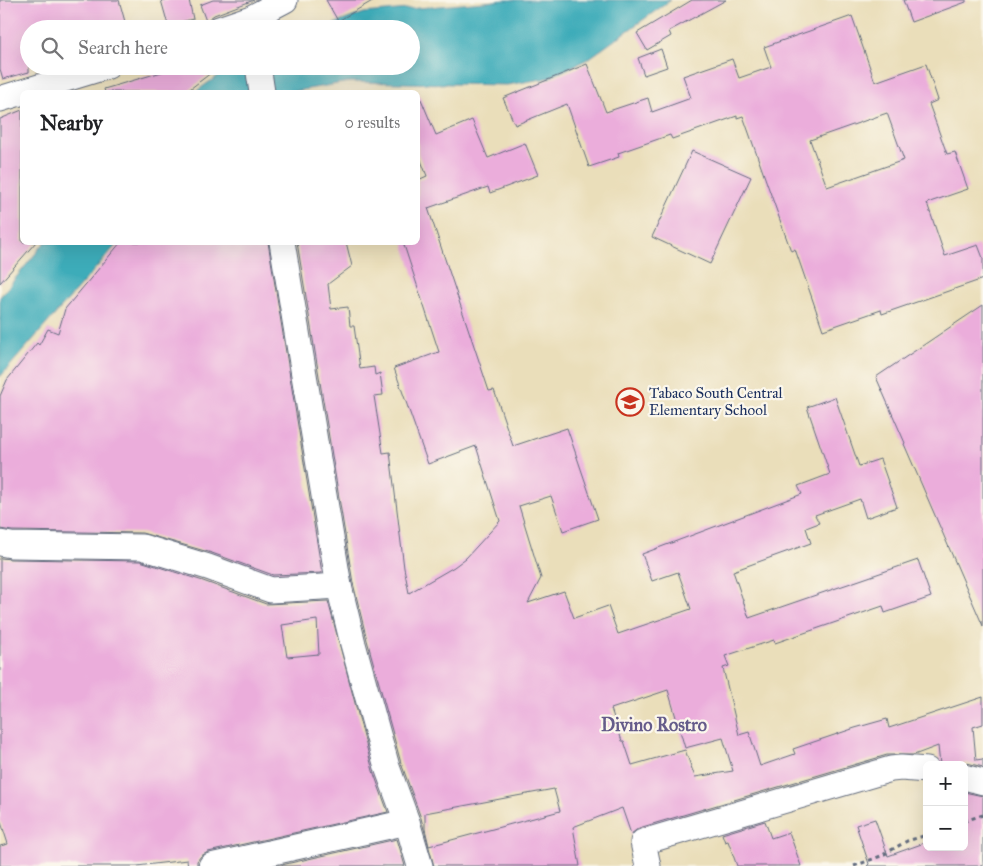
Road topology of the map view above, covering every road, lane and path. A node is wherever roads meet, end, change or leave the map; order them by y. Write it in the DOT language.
graph roads {
  1 [pos="285,0"];
  2 [pos="250,16"];
  3 [pos="79,75"];
  4 [pos="259,75"];
  5 [pos="29,90"];
  6 [pos="262,90"];
  7 [pos="20,93"];
  8 [pos="0,99"];
  9 [pos="282,245"];
  10 [pos="0,544"];
  11 [pos="339,586"];
  12 [pos="923,770"];
  13 [pos="968,778"];
  14 [pos="983,782"];
  15 [pos="983,815"];
  16 [pos="968,820"];
  17 [pos="407,822"];
  18 [pos="923,835"];
  19 [pos="211,866"];
  20 [pos="420,866"];
  21 [pos="648,866"];
  22 [pos="854,866"];
  1 -- 2 [label="street"];
  3 -- 5 [label="street"];
  4 -- 6 [label="street"];
  7 -- 8 [label="street"];
  9 -- 11 [label="street"];
  10 -- 11 [label="street"];
  11 -- 17 [label="street"];
  12 -- 21 [label="street"];
  13 -- 14 [label="street"];
  15 -- 16 [label="path"];
  17 -- 19 [label="street"];
  17 -- 20 [label="street"];
  18 -- 22 [label="path"];
}
